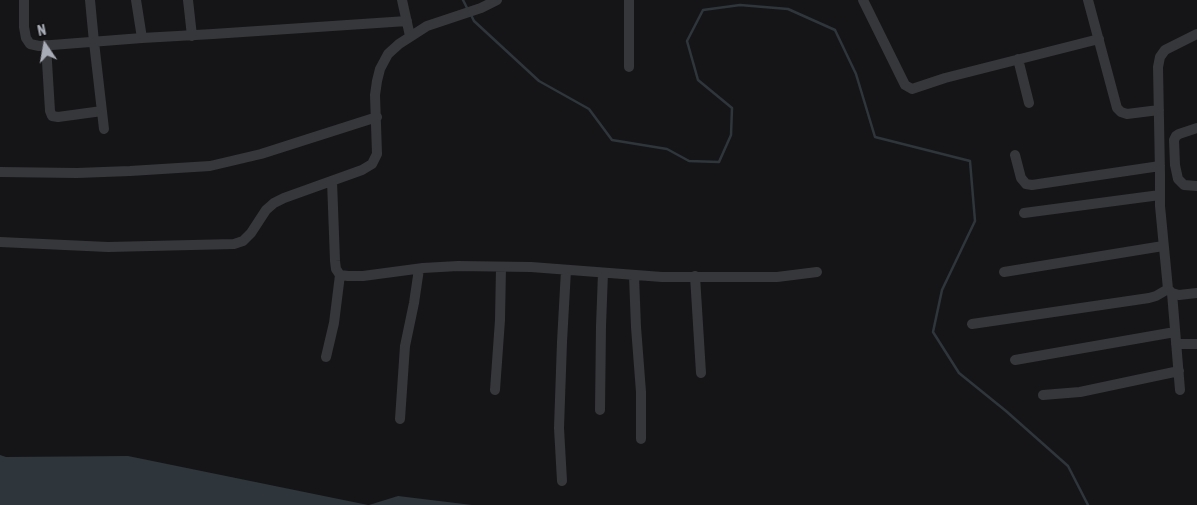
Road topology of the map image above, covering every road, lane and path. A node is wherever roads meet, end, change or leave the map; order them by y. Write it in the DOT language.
graph roads {
  1 [pos="24,0"];
  2 [pos="90,0"];
  3 [pos="136,0"];
  4 [pos="188,0"];
  5 [pos="402,0"];
  6 [pos="497,0"];
  7 [pos="630,0"];
  8 [pos="863,0"];
  9 [pos="1088,0"];
  10 [pos="407,21"];
  11 [pos="1197,34"];
  12 [pos="192,36"];
  13 [pos="410,36"];
  14 [pos="142,38"];
  15 [pos="1099,39"];
  16 [pos="94,42"];
  17 [pos="46,46"];
  18 [pos="1018,59"];
  19 [pos="629,67"];
  20 [pos="1029,103"];
  21 [pos="1158,110"];
  22 [pos="102,111"];
  23 [pos="377,117"];
  24 [pos="1197,128"];
  25 [pos="104,129"];
  26 [pos="1015,156"];
  27 [pos="1160,166"];
  28 [pos="0,172"];
  29 [pos="332,181"];
  30 [pos="1197,186"];
  31 [pos="1160,195"];
  32 [pos="1024,213"];
  33 [pos="0,242"];
  34 [pos="1164,246"];
  35 [pos="501,267"];
  36 [pos="418,269"];
  37 [pos="566,270"];
  38 [pos="817,272"];
  39 [pos="1004,272"];
  40 [pos="603,273"];
  41 [pos="340,275"];
  42 [pos="634,276"];
  43 [pos="695,276"];
  44 [pos="1170,291"];
  45 [pos="1197,293"];
  46 [pos="972,324"];
  47 [pos="1175,332"];
  48 [pos="1176,344"];
  49 [pos="1197,344"];
  50 [pos="326,357"];
  51 [pos="1015,360"];
  52 [pos="1179,371"];
  53 [pos="701,373"];
  54 [pos="495,390"];
  55 [pos="1180,390"];
  56 [pos="1043,395"];
  57 [pos="600,410"];
  58 [pos="400,419"];
  59 [pos="641,439"];
  60 [pos="562,481"];
  1 -- 17 [label="street"];
  2 -- 16 [label="street"];
  3 -- 14 [label="street"];
  4 -- 12 [label="street"];
  5 -- 10 [label="street"];
  6 -- 13 [label="street"];
  7 -- 19 [label="street"];
  8 -- 18 [label="street"];
  9 -- 15 [label="street"];
  10 -- 12 [label="street"];
  10 -- 13 [label="street"];
  11 -- 21 [label="street"];
  12 -- 14 [label="street"];
  13 -- 23 [label="street"];
  14 -- 16 [label="street"];
  15 -- 18 [label="street"];
  15 -- 21 [label="street"];
  16 -- 17 [label="street"];
  16 -- 22 [label="street"];
  17 -- 22 [label="street"];
  18 -- 20 [label="street"];
  21 -- 27 [label="street"];
  22 -- 25 [label="street"];
  23 -- 28 [label="street"];
  23 -- 29 [label="street"];
  24 -- 30 [label="street"];
  26 -- 27 [label="street"];
  27 -- 31 [label="street"];
  29 -- 33 [label="street"];
  29 -- 41 [label="street"];
  31 -- 32 [label="street"];
  31 -- 34 [label="street"];
  34 -- 39 [label="street"];
  34 -- 44 [label="street"];
  35 -- 36 [label="street"];
  35 -- 37 [label="street"];
  35 -- 54 [label="street"];
  36 -- 41 [label="street"];
  36 -- 58 [label="street"];
  37 -- 40 [label="street"];
  37 -- 60 [label="street"];
  38 -- 43 [label="street"];
  40 -- 42 [label="street"];
  40 -- 57 [label="street"];
  41 -- 50 [label="street"];
  42 -- 43 [label="street"];
  42 -- 59 [label="street"];
  43 -- 53 [label="street"];
  44 -- 45 [label="street"];
  44 -- 46 [label="street"];
  44 -- 47 [label="street"];
  47 -- 48 [label="street"];
  47 -- 51 [label="street"];
  48 -- 49 [label="street"];
  48 -- 52 [label="street"];
  52 -- 55 [label="street"];
  52 -- 56 [label="street"];
}
